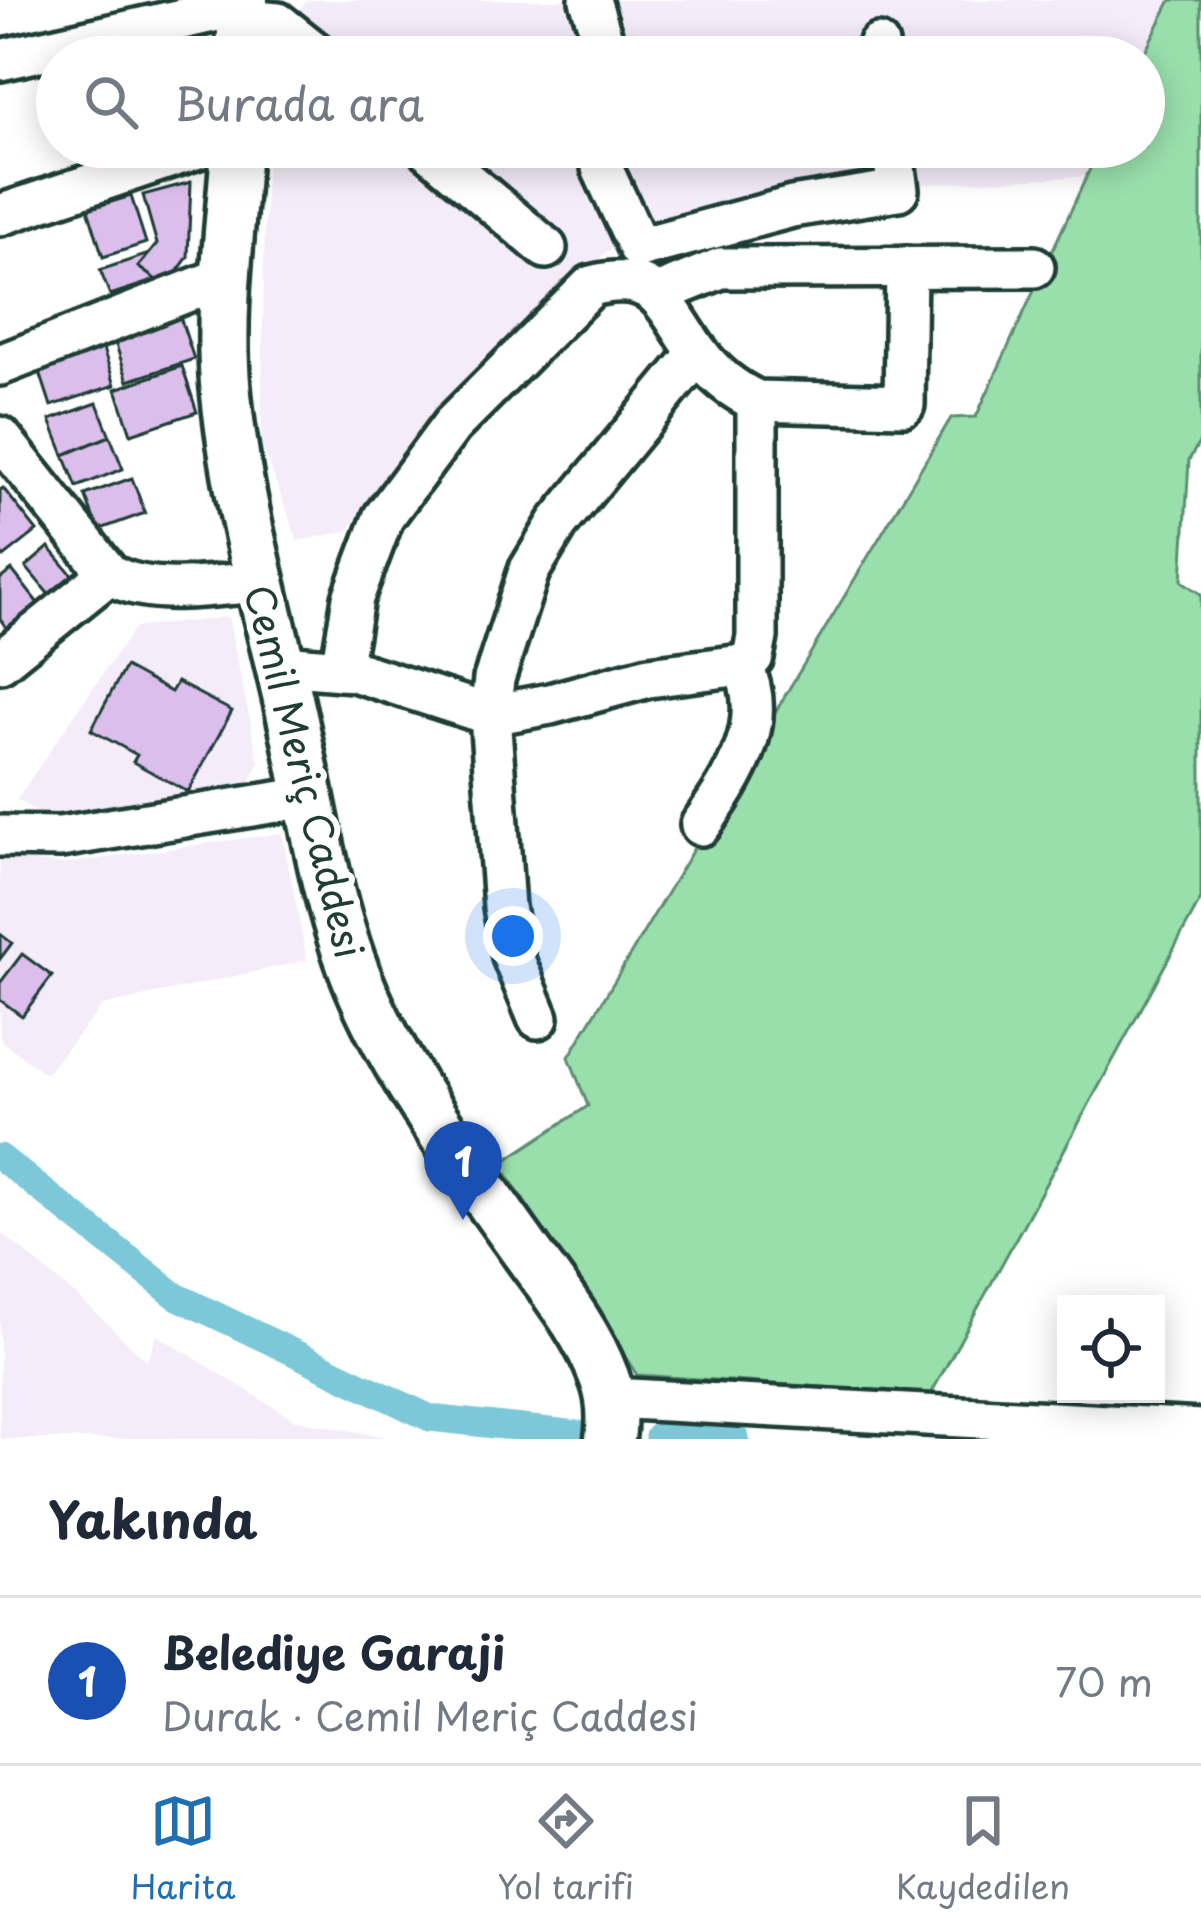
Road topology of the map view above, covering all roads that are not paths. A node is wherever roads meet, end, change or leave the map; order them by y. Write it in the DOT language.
graph roads {
  1 [pos="590,0"];
  2 [pos="244,16"];
  3 [pos="133,36"];
  4 [pos="294,36"];
  5 [pos="601,36"];
  6 [pos="36,54"];
  7 [pos="0,60"];
  8 [pos="139,168"];
  9 [pos="235,168"];
  10 [pos="452,168"];
  11 [pos="602,168"];
  12 [pos="895,168"];
  13 [pos="0,215"];
  14 [pos="545,248"];
  15 [pos="1034,267"];
  16 [pos="906,268"];
  17 [pos="227,276"];
  18 [pos="657,294"];
  19 [pos="698,353"];
  20 [pos="0,365"];
  21 [pos="757,400"];
  22 [pos="3,447"];
  23 [pos="109,574"];
  24 [pos="260,582"];
  25 [pos="0,662"];
  26 [pos="281,665"];
  27 [pos="742,665"];
  28 [pos="341,670"];
  29 [pos="490,715"];
  30 [pos="308,797"];
  31 [pos="701,825"];
  32 [pos="0,836"];
  33 [pos="538,1018"];
  34 [pos="611,1419"];
  35 [pos="1201,1430"];
  1 -- 5 [label="street"];
  2 -- 3 [label="street"];
  2 -- 4 [label="street"];
  6 -- 7 [label="street"];
  8 -- 13 [label="street"];
  9 -- 17 [label="main road, Cemil Meriç Caddesi"];
  10 -- 14 [label="street"];
  11 -- 12 [label="street"];
  15 -- 16 [label="street"];
  16 -- 18 [label="street"];
  16 -- 21 [label="street"];
  17 -- 20 [label="street"];
  17 -- 24 [label="main road, Cemil Meriç Caddesi"];
  18 -- 19 [label="street"];
  18 -- 28 [label="street"];
  19 -- 21 [label="street"];
  19 -- 29 [label="street"];
  21 -- 27 [label="street"];
  22 -- 23 [label="street"];
  23 -- 24 [label="street"];
  23 -- 25 [label="street"];
  24 -- 26 [label="main road, Cemil Meriç Caddesi"];
  26 -- 28 [label="street"];
  26 -- 30 [label="main road, Cemil Meriç Caddesi"];
  27 -- 29 [label="street"];
  27 -- 31 [label="street"];
  28 -- 29 [label="street"];
  29 -- 33 [label="street"];
  30 -- 32 [label="street"];
  30 -- 34 [label="main road, Cemil Meriç Caddesi"];
  34 -- 35 [label="street"];
}
